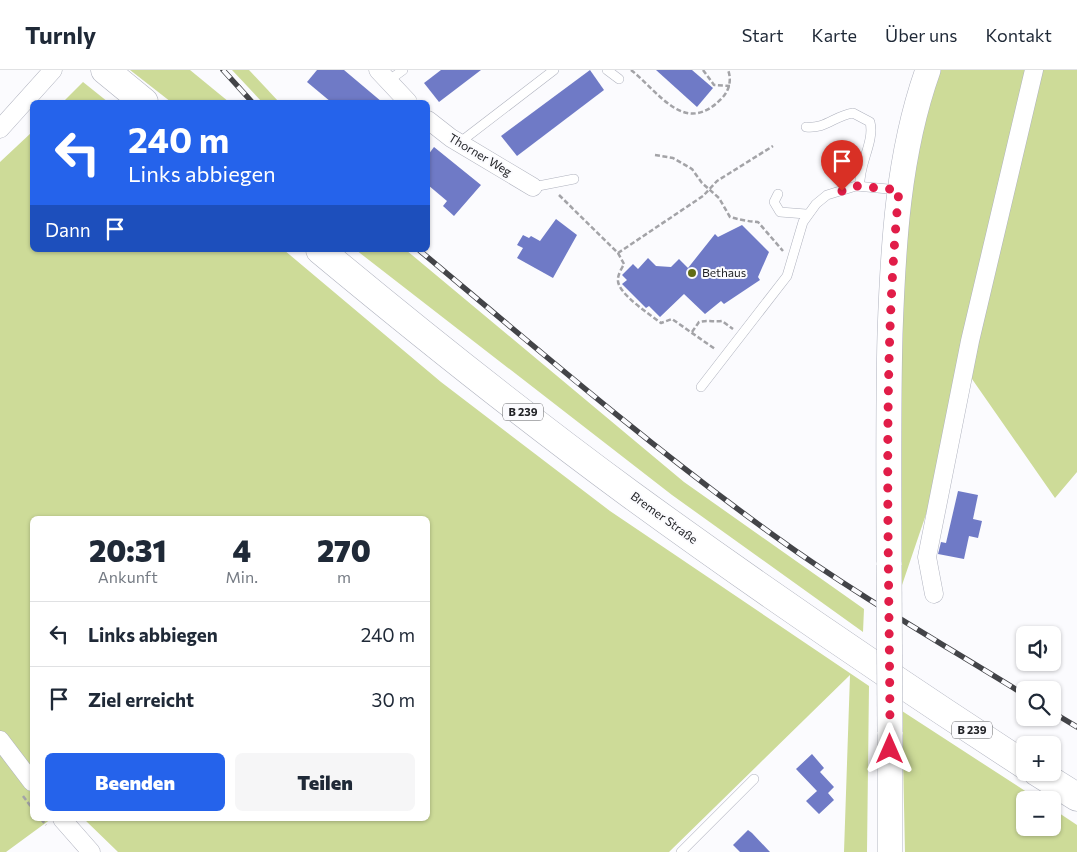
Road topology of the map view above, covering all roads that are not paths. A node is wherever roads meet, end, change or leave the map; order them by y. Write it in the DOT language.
graph roads {
  1 [pos="52,70"];
  2 [pos="106,70"];
  3 [pos="402,70"];
  4 [pos="554,70"];
  5 [pos="607,70"];
  6 [pos="928,70"];
  7 [pos="1034,70"];
  8 [pos="383,76"];
  9 [pos="619,79"];
  10 [pos="142,100"];
  11 [pos="406,100"];
  12 [pos="430,121"];
  13 [pos="806,127"];
  14 [pos="0,129"];
  15 [pos="459,143"];
  16 [pos="574,179"];
  17 [pos="540,185"];
  18 [pos="860,186"];
  19 [pos="899,190"];
  20 [pos="778,194"];
  21 [pos="806,214"];
  22 [pos="322,252"];
  23 [pos="701,387"];
  24 [pos="934,594"];
  25 [pos="0,740"];
  26 [pos="1016,759"];
  27 [pos="30,779"];
  28 [pos="754,779"];
  29 [pos="1051,781"];
  30 [pos="1077,797"];
  31 [pos="64,821"];
  32 [pos="91,852"];
  33 [pos="681,852"];
  34 [pos="890,852"];
  1 -- 14 [label="street"];
  2 -- 10 [label="main road"];
  3 -- 8 [label="lane"];
  4 -- 15 [label="lane"];
  5 -- 9 [label="lane"];
  6 -- 19 [label="main road"];
  7 -- 24 [label="street"];
  8 -- 11 [label="street"];
  12 -- 15 [label="street, Thorner Weg"];
  13 -- 18 [label="lane"];
  15 -- 17 [label="street, Thorner Weg"];
  16 -- 17 [label="lane"];
  18 -- 19 [label="lane"];
  18 -- 21 [label="lane"];
  19 -- 34 [label="main road, bridge"];
  20 -- 21 [label="lane"];
  21 -- 23 [label="lane"];
  22 -- 26 [label="main road, Bremer Straße / B 239"];
  25 -- 27 [label="street"];
  28 -- 33 [label="lane"];
  29 -- 30 [label="main road"];
  31 -- 32 [label="street"];
}
